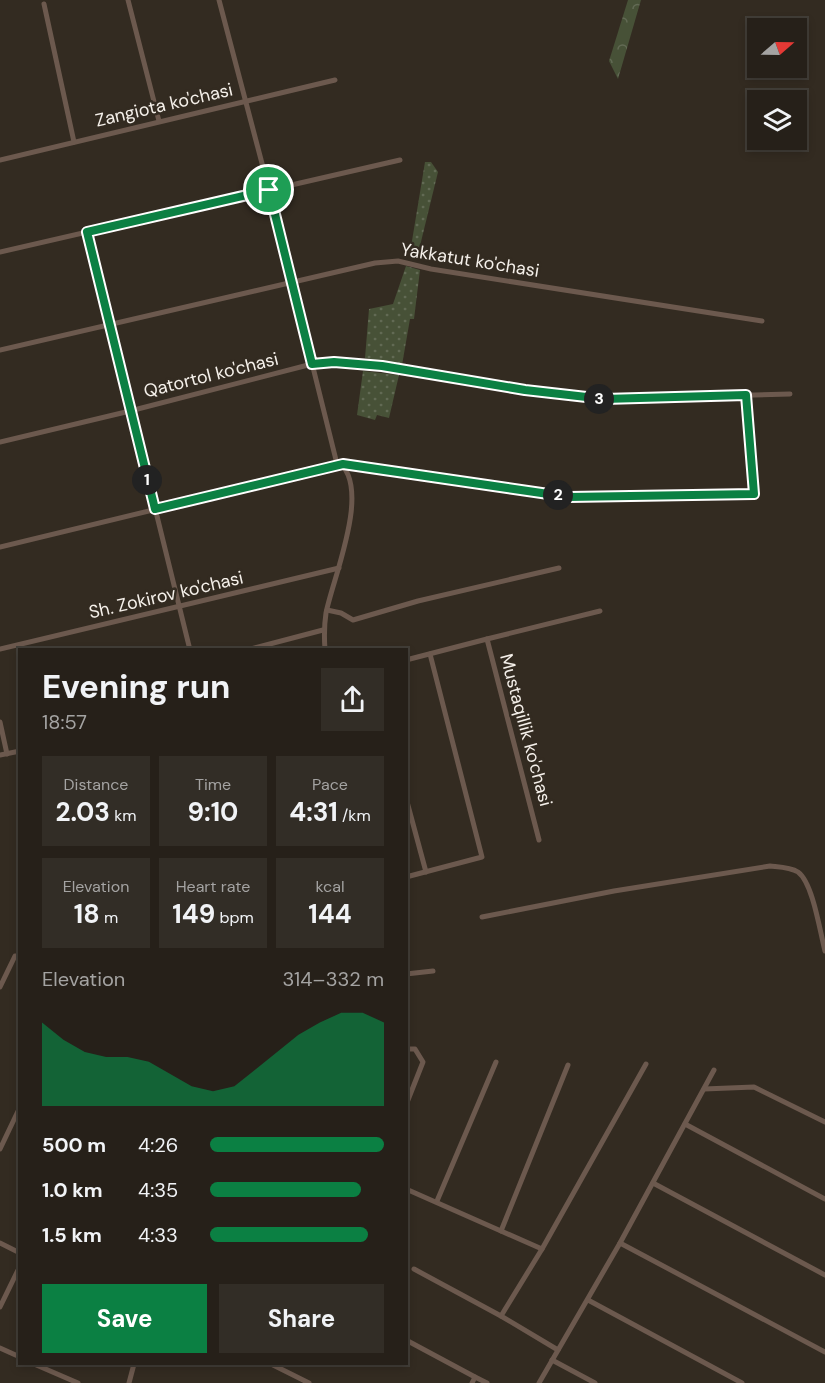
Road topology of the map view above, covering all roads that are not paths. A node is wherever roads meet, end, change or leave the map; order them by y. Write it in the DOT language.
graph roads {
  1 [pos="128,0"];
  2 [pos="219,0"];
  3 [pos="44,4"];
  4 [pos="335,80"];
  5 [pos="246,101"];
  6 [pos="159,121"];
  7 [pos="74,142"];
  8 [pos="0,160"];
  9 [pos="400,160"];
  10 [pos="269,190"];
  11 [pos="87,232"];
  12 [pos="0,252"];
  13 [pos="292,280"];
  14 [pos="762,321"];
  15 [pos="109,324"];
  16 [pos="0,350"];
  17 [pos="312,364"];
  18 [pos="790,394"];
  19 [pos="746,395"];
  20 [pos="130,411"];
  21 [pos="0,442"];
  22 [pos="343,464"];
  23 [pos="155,509"];
  24 [pos="0,547"];
  25 [pos="339,568"];
  26 [pos="560,568"];
  27 [pos="179,608"];
  28 [pos="327,610"];
  29 [pos="600,611"];
  30 [pos="323,630"];
  31 [pos="487,639"];
  32 [pos="189,648"];
  33 [pos="255,648"];
  34 [pos="325,648"];
  35 [pos="0,649"];
  36 [pos="430,654"];
  37 [pos="408,660"];
  38 [pos="0,723"];
  39 [pos="18,751"];
  40 [pos="7,754"];
  41 [pos="0,755"];
  42 [pos="408,805"];
  43 [pos="539,840"];
  44 [pos="426,872"];
  45 [pos="408,876"];
  46 [pos="482,917"];
  47 [pos="825,951"];
  48 [pos="18,956"];
  49 [pos="433,971"];
  50 [pos="408,974"];
  51 [pos="0,987"];
  52 [pos="408,1049"];
  53 [pos="496,1062"];
  54 [pos="646,1064"];
  55 [pos="568,1065"];
  56 [pos="714,1070"];
  57 [pos="704,1089"];
  58 [pos="408,1100"];
  59 [pos="18,1111"];
  60 [pos="825,1122"];
  61 [pos="685,1124"];
  62 [pos="0,1149"];
  63 [pos="653,1183"];
  64 [pos="408,1190"];
  65 [pos="825,1199"];
  66 [pos="437,1202"];
  67 [pos="501,1231"];
  68 [pos="0,1243"];
  69 [pos="620,1244"];
  70 [pos="542,1250"];
  71 [pos="18,1252"];
  72 [pos="414,1269"];
  73 [pos="18,1270"];
  74 [pos="825,1275"];
  75 [pos="588,1300"];
  76 [pos="0,1307"];
  77 [pos="501,1316"];
  78 [pos="408,1341"];
  79 [pos="0,1348"];
  80 [pos="558,1350"];
  81 [pos="825,1352"];
  82 [pos="18,1356"];
  83 [pos="552,1360"];
  84 [pos="36,1365"];
  85 [pos="134,1365"];
  86 [pos="273,1365"];
  87 [pos="475,1377"];
  88 [pos="78,1383"];
  89 [pos="129,1383"];
  90 [pos="309,1383"];
  91 [pos="472,1383"];
  92 [pos="487,1383"];
  93 [pos="539,1383"];
  94 [pos="595,1383"];
  95 [pos="742,1383"];
  1 -- 6 [label="street"];
  2 -- 5 [label="street"];
  3 -- 7 [label="street"];
  4 -- 5 [label="street, Zangiota ko'chasi"];
  5 -- 6 [label="street, Zangiota ko'chasi"];
  5 -- 10 [label="street"];
  6 -- 7 [label="street, Zangiota ko'chasi"];
  7 -- 8 [label="street, Zangiota ko'chasi"];
  9 -- 10 [label="street"];
  10 -- 11 [label="street"];
  10 -- 13 [label="street"];
  11 -- 12 [label="street"];
  11 -- 15 [label="street"];
  13 -- 14 [label="street, Yakkatut ko'chasi"];
  13 -- 15 [label="street, Yakkatut ko'chasi"];
  13 -- 17 [label="street"];
  15 -- 16 [label="street, Yakkatut ko'chasi"];
  15 -- 20 [label="street"];
  17 -- 19 [label="street, Qatortol ko'chasi"];
  17 -- 20 [label="street, Qatortol ko'chasi"];
  17 -- 22 [label="street"];
  18 -- 19 [label="street, Qatortol ko'chasi"];
  19 -- 22 [label="street"];
  20 -- 21 [label="street, Qatortol ko'chasi"];
  20 -- 23 [label="street"];
  22 -- 23 [label="street"];
  22 -- 25 [label="street"];
  23 -- 24 [label="street"];
  23 -- 27 [label="street"];
  25 -- 27 [label="street, Sh. Zokirov ko'chasi"];
  25 -- 28 [label="street"];
  26 -- 28 [label="street"];
  27 -- 32 [label="street"];
  27 -- 35 [label="street, Sh. Zokirov ko'chasi"];
  28 -- 30 [label="street"];
  29 -- 31 [label="street"];
  30 -- 33 [label="street"];
  30 -- 34 [label="street"];
  31 -- 36 [label="street, Mustaqillik ko'chasi"];
  31 -- 43 [label="street, Mustaqillik ko'chasi"];
  36 -- 37 [label="street, Mustaqillik ko'chasi"];
  36 -- 44 [label="street"];
  38 -- 40 [label="street"];
  39 -- 40 [label="street"];
  40 -- 41 [label="street"];
  42 -- 44 [label="street"];
  44 -- 45 [label="street"];
  46 -- 47 [label="street"];
  48 -- 51 [label="street"];
  49 -- 50 [label="street"];
  52 -- 58 [label="street"];
  53 -- 66 [label="street"];
  54 -- 70 [label="street"];
  55 -- 67 [label="street"];
  56 -- 57 [label="street"];
  57 -- 60 [label="street"];
  57 -- 61 [label="street"];
  59 -- 62 [label="street"];
  61 -- 63 [label="street"];
  61 -- 65 [label="street"];
  63 -- 69 [label="street"];
  63 -- 74 [label="street"];
  64 -- 66 [label="street"];
  66 -- 67 [label="street"];
  67 -- 70 [label="street"];
  68 -- 71 [label="street"];
  69 -- 75 [label="street"];
  69 -- 81 [label="street"];
  70 -- 77 [label="street"];
  72 -- 77 [label="street"];
  73 -- 76 [label="street"];
  75 -- 80 [label="street"];
  75 -- 95 [label="street"];
  77 -- 80 [label="street"];
  78 -- 87 [label="street"];
  79 -- 82 [label="street"];
  80 -- 83 [label="street"];
  83 -- 93 [label="street"];
  83 -- 94 [label="street"];
  84 -- 88 [label="street"];
  85 -- 89 [label="street"];
  86 -- 90 [label="street"];
  87 -- 91 [label="street"];
  87 -- 92 [label="street"];
}
